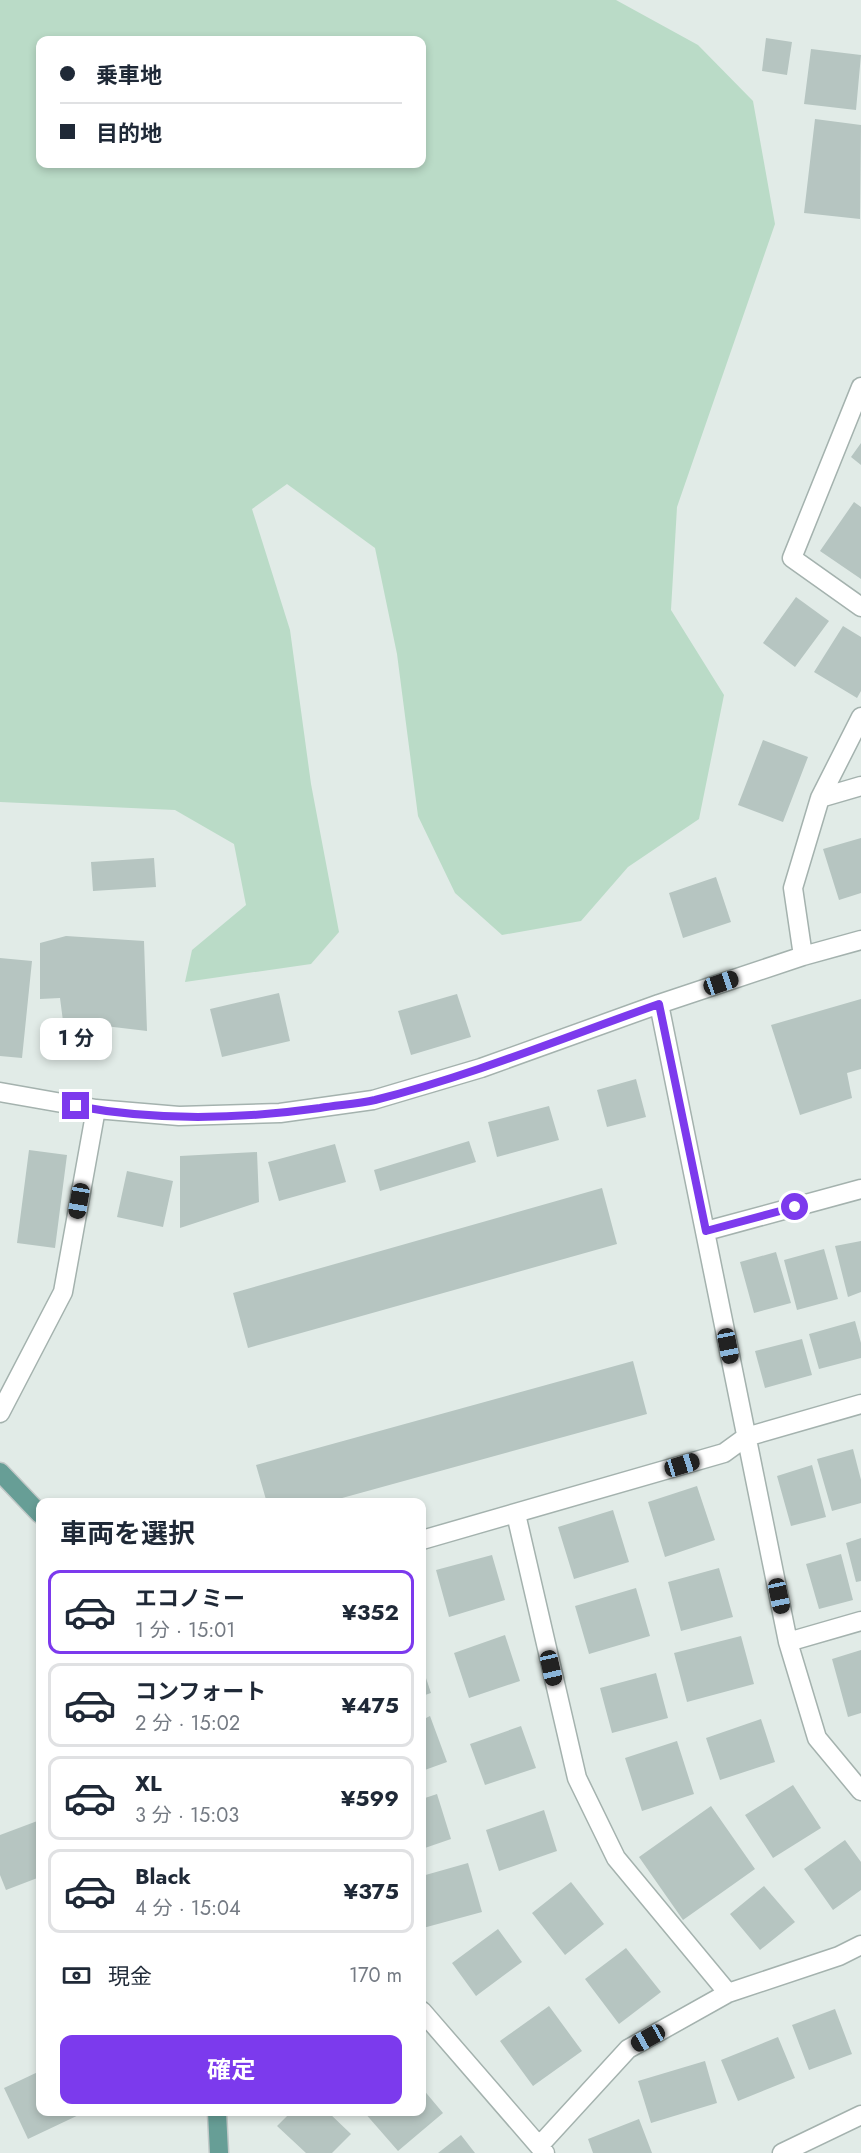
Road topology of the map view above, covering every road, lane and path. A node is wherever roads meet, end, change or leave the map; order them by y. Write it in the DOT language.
graph roads {
  1 [pos="861,387"];
  2 [pos="861,607"];
  3 [pos="861,717"];
  4 [pos="861,786"];
  5 [pos="820,798"];
  6 [pos="861,940"];
  7 [pos="802,956"];
  8 [pos="659,1004"];
  9 [pos="0,1092"];
  10 [pos="96,1110"];
  11 [pos="861,1189"];
  12 [pos="706,1231"];
  13 [pos="861,1404"];
  14 [pos="0,1413"];
  15 [pos="746,1437"];
  16 [pos="0,1472"];
  17 [pos="36,1510"];
  18 [pos="516,1514"];
  19 [pos="426,1539"];
  20 [pos="861,1621"];
  21 [pos="788,1642"];
  22 [pos="861,1791"];
  23 [pos="861,1945"];
  24 [pos="728,1993"];
  25 [pos="426,2016"];
  26 [pos="861,2115"];
  27 [pos="217,2116"];
  28 [pos="542,2149"];
  29 [pos="219,2153"];
  30 [pos="782,2153"];
  1 -- 2 [label="street"];
  3 -- 5 [label="street"];
  4 -- 5 [label="street"];
  5 -- 7 [label="street"];
  6 -- 7 [label="street"];
  7 -- 8 [label="street"];
  8 -- 10 [label="street"];
  8 -- 12 [label="street"];
  9 -- 10 [label="street"];
  10 -- 14 [label="street"];
  11 -- 12 [label="street"];
  12 -- 15 [label="street"];
  13 -- 15 [label="street"];
  15 -- 18 [label="street"];
  15 -- 21 [label="street"];
  16 -- 17 [label="main road"];
  18 -- 19 [label="street"];
  18 -- 24 [label="street"];
  20 -- 21 [label="street"];
  21 -- 22 [label="street"];
  23 -- 24 [label="street"];
  24 -- 28 [label="street"];
  25 -- 28 [label="street"];
  26 -- 30 [label="street"];
  27 -- 29 [label="main road"];
}
